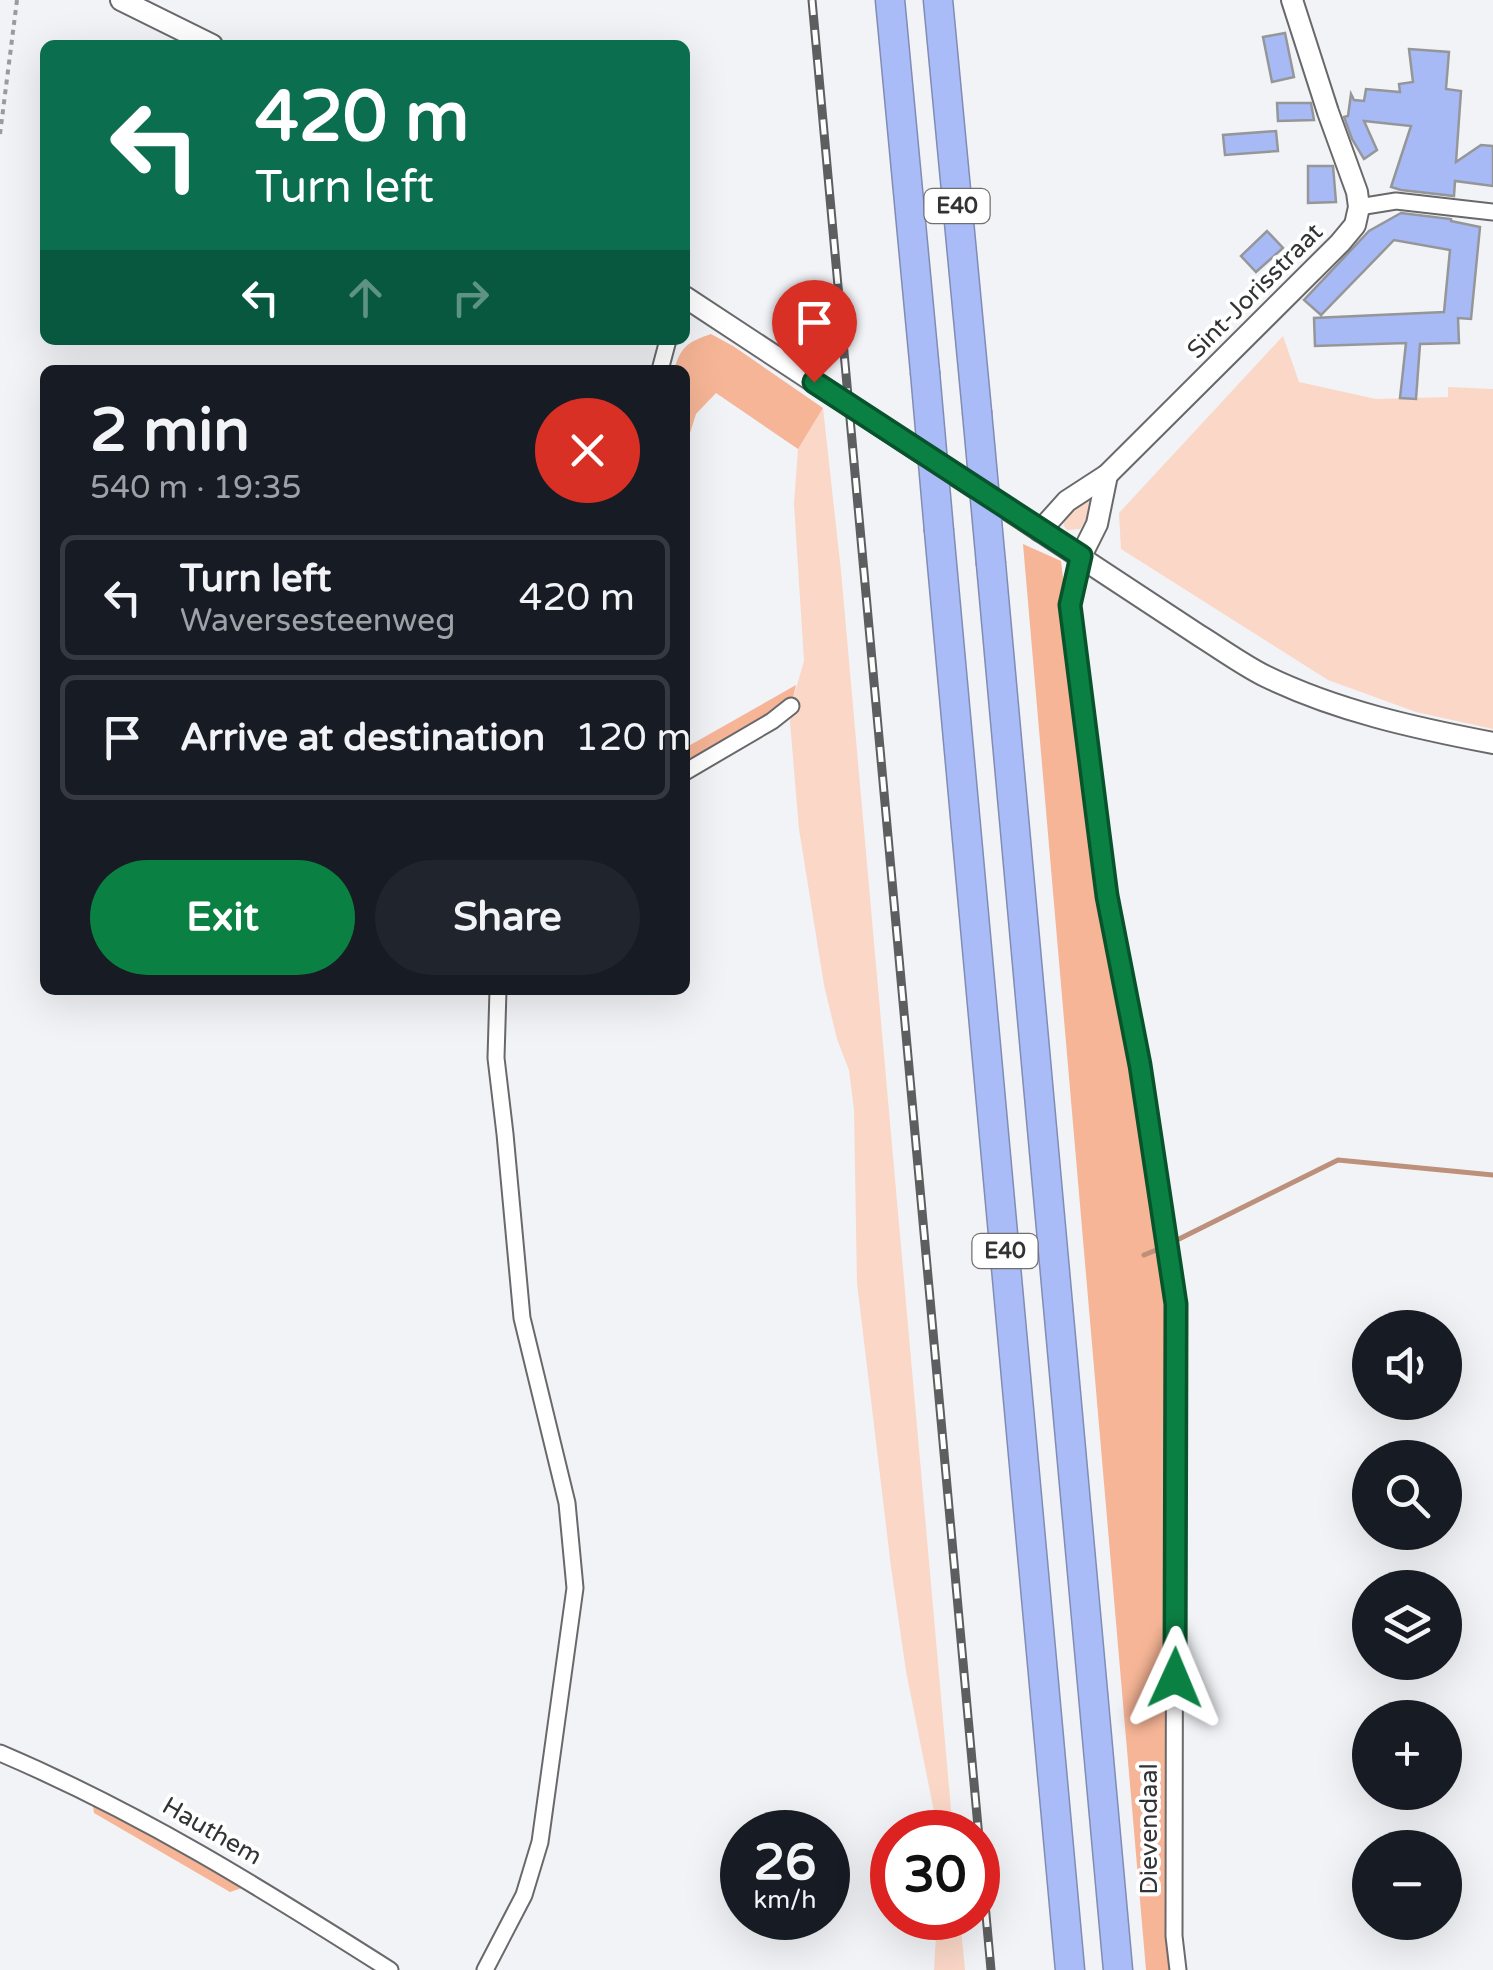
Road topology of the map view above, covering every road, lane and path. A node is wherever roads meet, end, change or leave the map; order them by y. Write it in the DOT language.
graph roads {
  1 [pos="17,0"];
  2 [pos="121,0"];
  3 [pos="890,0"];
  4 [pos="938,0"];
  5 [pos="1292,0"];
  6 [pos="202,40"];
  7 [pos="0,134"];
  8 [pos="1359,207"];
  9 [pos="1493,212"];
  10 [pos="690,300"];
  11 [pos="1107,475"];
  12 [pos="1040,531"];
  13 [pos="1081,556"];
  14 [pos="791,706"];
  15 [pos="1493,743"];
  16 [pos="690,769"];
  17 [pos="498,995"];
  18 [pos="0,1753"];
  19 [pos="390,1970"];
  20 [pos="486,1970"];
  21 [pos="1070,1970"];
  22 [pos="1118,1970"];
  23 [pos="1178,1970"];
  1 -- 7 [label="path"];
  2 -- 6 [label="street"];
  3 -- 21 [label="highway, E40, bridge"];
  4 -- 22 [label="highway, E40, bridge"];
  5 -- 8 [label="street"];
  8 -- 9 [label="street"];
  8 -- 11 [label="street, Sint-Jorisstraat"];
  10 -- 12 [label="street"];
  11 -- 12 [label="street, Sint-Jorisstraat"];
  11 -- 13 [label="street"];
  12 -- 13 [label="street"];
  13 -- 15 [label="street"];
  13 -- 23 [label="street, Dievendaal"];
  14 -- 16 [label="street"];
  17 -- 20 [label="street"];
  18 -- 19 [label="street, Hauthem"];
}
